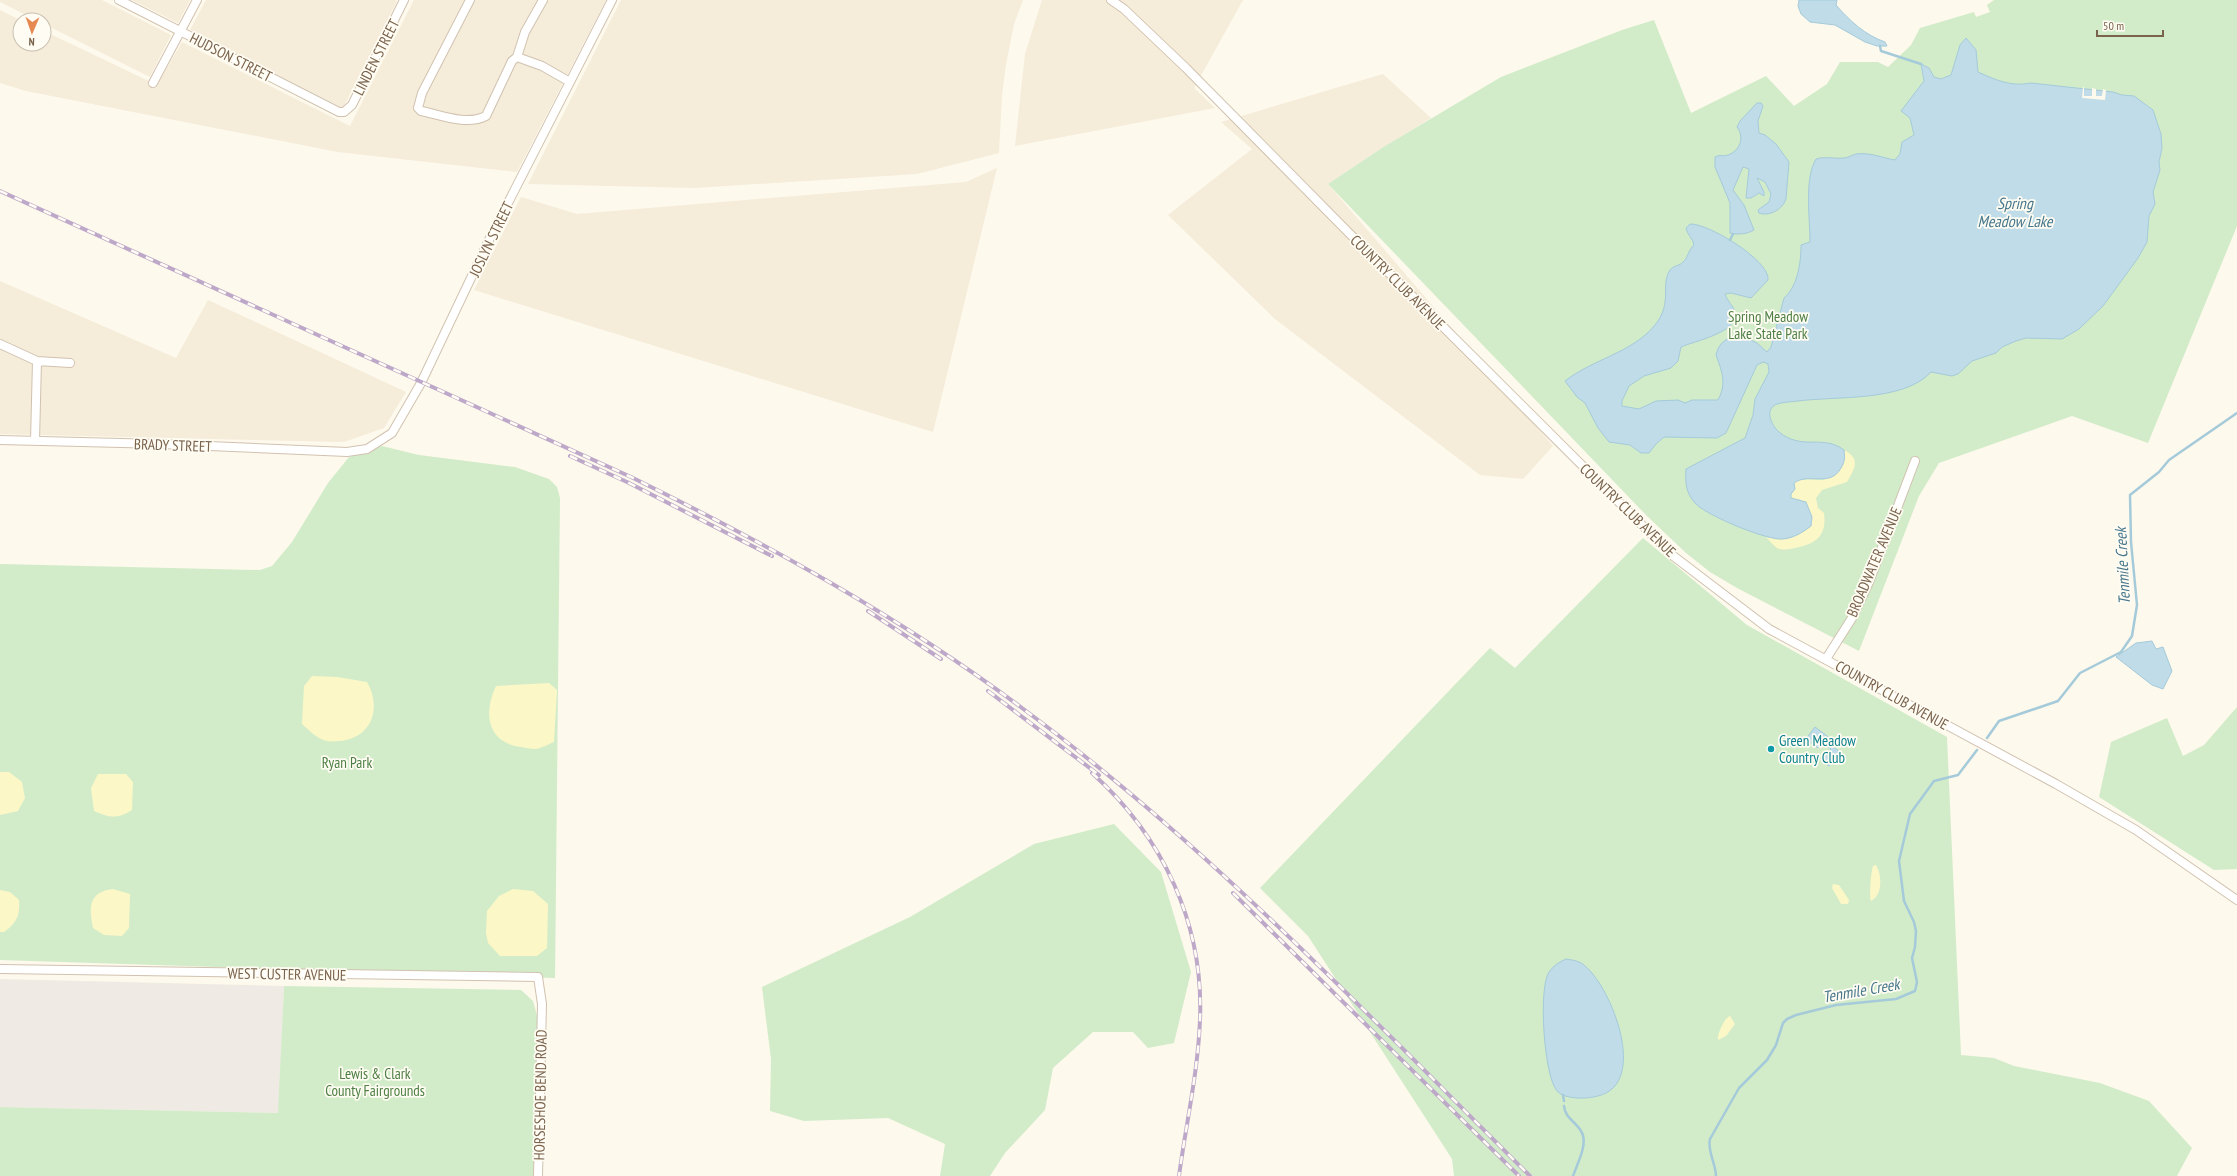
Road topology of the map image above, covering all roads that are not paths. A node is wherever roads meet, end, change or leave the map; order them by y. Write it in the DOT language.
graph roads {
  1 [pos="119,0"];
  2 [pos="196,0"];
  3 [pos="404,0"];
  4 [pos="470,0"];
  5 [pos="543,0"];
  6 [pos="612,0"];
  7 [pos="1111,0"];
  8 [pos="180,31"];
  9 [pos="518,57"];
  10 [pos="570,82"];
  11 [pos="153,83"];
  12 [pos="344,112"];
  13 [pos="0,344"];
  14 [pos="37,361"];
  15 [pos="70,363"];
  16 [pos="0,440"];
  17 [pos="34,441"];
  18 [pos="347,452"];
  19 [pos="1915,461"];
  20 [pos="1826,659"];
  21 [pos="2237,900"];
  22 [pos="0,969"];
  23 [pos="542,1013"];
  24 [pos="538,1176"];
  1 -- 8 [label="street, HUDSON STREET"];
  2 -- 8 [label="street"];
  3 -- 12 [label="street, LINDEN STREET"];
  4 -- 9 [label="street"];
  5 -- 9 [label="street"];
  6 -- 10 [label="street, JOSLYN STREET"];
  7 -- 20 [label="street, COUNTRY CLUB AVENUE"];
  8 -- 11 [label="street"];
  8 -- 12 [label="street, HUDSON STREET"];
  9 -- 10 [label="street"];
  10 -- 18 [label="street, JOSLYN STREET"];
  13 -- 14 [label="street"];
  14 -- 15 [label="street"];
  14 -- 17 [label="street"];
  16 -- 17 [label="street, BRADY STREET"];
  17 -- 18 [label="street, BRADY STREET"];
  19 -- 20 [label="street, BROADWATER AVENUE"];
  20 -- 21 [label="street, COUNTRY CLUB AVENUE"];
  22 -- 23 [label="street, WEST CUSTER AVENUE"];
  23 -- 24 [label="street, HORSESHOE BEND ROAD"];
}
